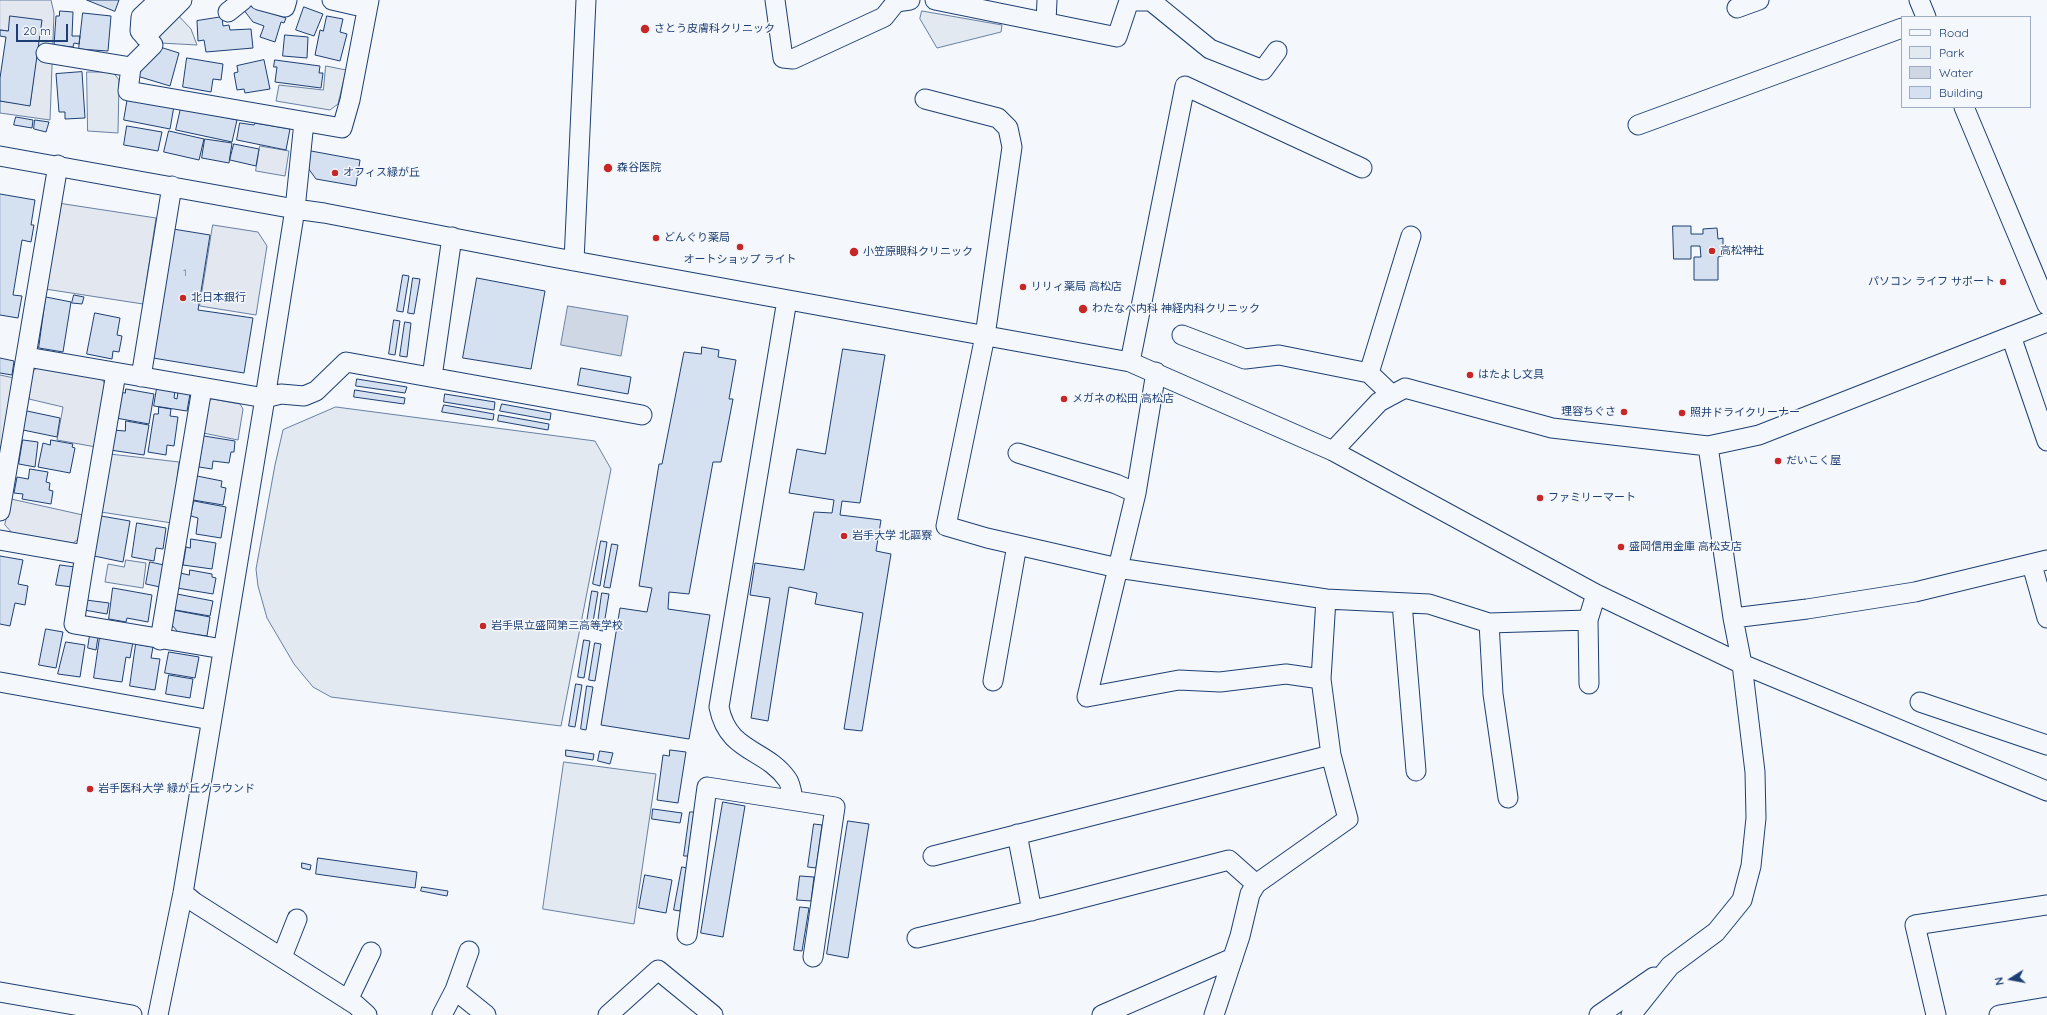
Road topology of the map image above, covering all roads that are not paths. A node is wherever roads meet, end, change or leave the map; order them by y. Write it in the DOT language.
graph roads {
  1 [pos="159,0"];
  2 [pos="182,0"];
  3 [pos="243,0"];
  4 [pos="259,0"];
  5 [pos="287,0"];
  6 [pos="332,0"];
  7 [pos="586,0"];
  8 [pos="775,0"];
  9 [pos="935,0"];
  10 [pos="1047,0"];
  11 [pos="1759,0"];
  12 [pos="1918,0"];
  13 [pos="900,1"];
  14 [pos="368,4"];
  15 [pos="1737,8"];
  16 [pos="228,12"];
  17 [pos="1926,16"];
  18 [pos="1046,22"];
  19 [pos="1901,28"];
  20 [pos="145,36"];
  21 [pos="1277,51"];
  22 [pos="46,53"];
  23 [pos="131,67"];
  24 [pos="925,98"];
  25 [pos="1964,108"];
  26 [pos="304,122"];
  27 [pos="1638,125"];
  28 [pos="0,156"];
  29 [pos="58,165"];
  30 [pos="1362,168"];
  31 [pos="172,186"];
  32 [pos="295,209"];
  33 [pos="1411,236"];
  34 [pos="452,237"];
  35 [pos="574,261"];
  36 [pos="787,300"];
  37 [pos="2047,305"];
  38 [pos="2047,322"];
  39 [pos="1182,335"];
  40 [pos="985,336"];
  41 [pos="2011,336"];
  42 [pos="27,357"];
  43 [pos="1130,362"];
  44 [pos="1156,372"];
  45 [pos="116,373"];
  46 [pos="1369,373"];
  47 [pos="141,377"];
  48 [pos="432,377"];
  49 [pos="202,388"];
  50 [pos="1392,395"];
  51 [pos="265,398"];
  52 [pos="642,415"];
  53 [pos="2047,441"];
  54 [pos="1708,446"];
  55 [pos="1333,451"];
  56 [pos="1018,453"];
  57 [pos="1136,493"];
  58 [pos="1,501"];
  59 [pos="0,540"];
  60 [pos="1016,545"];
  61 [pos="85,556"];
  62 [pos="2040,562"];
  63 [pos="1118,568"];
  64 [pos="1596,594"];
  65 [pos="1326,599"];
  66 [pos="1402,603"];
  67 [pos="1733,618"];
  68 [pos="2047,618"];
  69 [pos="1588,620"];
  70 [pos="1489,623"];
  71 [pos="160,640"];
  72 [pos="223,649"];
  73 [pos="1742,664"];
  74 [pos="1321,679"];
  75 [pos="994,681"];
  76 [pos="0,682"];
  77 [pos="1589,684"];
  78 [pos="1920,702"];
  79 [pos="211,720"];
  80 [pos="2047,745"];
  81 [pos="1331,755"];
  82 [pos="1416,771"];
  83 [pos="2047,792"];
  84 [pos="1508,798"];
  85 [pos="793,800"];
  86 [pos="1017,834"];
  87 [pos="933,856"];
  88 [pos="1256,884"];
  89 [pos="183,893"];
  90 [pos="2047,905"];
  91 [pos="1032,911"];
  92 [pos="297,919"];
  93 [pos="687,935"];
  94 [pos="917,938"];
  95 [pos="469,951"];
  96 [pos="371,952"];
  97 [pos="282,957"];
  98 [pos="813,957"];
  99 [pos="1233,958"];
  100 [pos="1670,966"];
  101 [pos="455,990"];
  102 [pos="0,992"];
  103 [pos="348,1000"];
  104 [pos="2047,1007"];
  105 [pos="132,1015"];
  106 [pos="158,1015"];
  107 [pos="367,1015"];
  108 [pos="442,1015"];
  109 [pos="486,1015"];
  110 [pos="608,1015"];
  111 [pos="713,1015"];
  112 [pos="1102,1015"];
  113 [pos="1214,1015"];
  114 [pos="1599,1015"];
  115 [pos="1631,1015"];
  116 [pos="1936,1015"];
  117 [pos="1999,1015"];
  1 -- 20 [label="street"];
  2 -- 20 [label="street"];
  3 -- 16 [label="street"];
  4 -- 5 [label="street"];
  6 -- 14 [label="street"];
  7 -- 35 [label="street"];
  8 -- 13 [label="street"];
  9 -- 18 [label="street"];
  10 -- 18 [label="street"];
  11 -- 15 [label="street"];
  12 -- 17 [label="street"];
  14 -- 26 [label="street"];
  18 -- 21 [label="street"];
  19 -- 27 [label="street"];
  20 -- 23 [label="street"];
  22 -- 23 [label="street"];
  23 -- 26 [label="street"];
  24 -- 40 [label="street"];
  25 -- 37 [label="street"];
  26 -- 32 [label="street"];
  28 -- 29 [label="street"];
  29 -- 31 [label="street"];
  29 -- 42 [label="street"];
  30 -- 43 [label="street"];
  31 -- 32 [label="street"];
  31 -- 47 [label="street"];
  32 -- 34 [label="street"];
  32 -- 51 [label="street"];
  33 -- 46 [label="street"];
  34 -- 35 [label="street"];
  34 -- 48 [label="street"];
  35 -- 36 [label="street"];
  36 -- 40 [label="street"];
  36 -- 85 [label="street"];
  38 -- 41 [label="street"];
  39 -- 46 [label="street"];
  40 -- 43 [label="street"];
  40 -- 60 [label="street"];
  41 -- 53 [label="street"];
  41 -- 54 [label="street"];
  42 -- 45 [label="street"];
  42 -- 58 [label="street"];
  43 -- 44 [label="street"];
  44 -- 55 [label="street"];
  44 -- 57 [label="street"];
  45 -- 47 [label="street"];
  45 -- 61 [label="street"];
  46 -- 50 [label="street"];
  47 -- 49 [label="street"];
  48 -- 51 [label="street"];
  48 -- 52 [label="street"];
  49 -- 51 [label="street"];
  49 -- 71 [label="street"];
  50 -- 54 [label="street"];
  50 -- 55 [label="street"];
  51 -- 72 [label="street"];
  54 -- 67 [label="street"];
  55 -- 64 [label="street"];
  56 -- 57 [label="street"];
  57 -- 63 [label="street"];
  59 -- 61 [label="street"];
  60 -- 63 [label="street"];
  60 -- 75 [label="street"];
  61 -- 71 [label="street"];
  62 -- 67 [label="street"];
  62 -- 68 [label="street"];
  63 -- 65 [label="street"];
  63 -- 74 [label="street"];
  64 -- 69 [label="street"];
  64 -- 73 [label="street"];
  65 -- 66 [label="street"];
  65 -- 74 [label="street"];
  66 -- 70 [label="street"];
  66 -- 82 [label="street"];
  67 -- 73 [label="street"];
  69 -- 70 [label="street"];
  69 -- 77 [label="street"];
  70 -- 84 [label="street"];
  71 -- 72 [label="street"];
  72 -- 79 [label="street"];
  73 -- 83 [label="street"];
  73 -- 100 [label="street"];
  74 -- 81 [label="street"];
  76 -- 79 [label="street"];
  78 -- 80 [label="street"];
  79 -- 89 [label="street"];
  81 -- 86 [label="street"];
  81 -- 88 [label="street"];
  85 -- 93 [label="street"];
  85 -- 98 [label="street"];
  86 -- 87 [label="street"];
  86 -- 91 [label="street"];
  88 -- 91 [label="street"];
  88 -- 99 [label="street"];
  89 -- 97 [label="street"];
  89 -- 106 [label="street"];
  90 -- 116 [label="street"];
  91 -- 94 [label="street"];
  92 -- 97 [label="street"];
  95 -- 101 [label="street"];
  96 -- 103 [label="street"];
  97 -- 103 [label="street"];
  99 -- 112 [label="street"];
  99 -- 113 [label="street"];
  100 -- 114 [label="street"];
  100 -- 115 [label="street"];
  101 -- 108 [label="street"];
  101 -- 109 [label="street"];
  102 -- 105 [label="street"];
  103 -- 107 [label="street"];
  104 -- 117 [label="street"];
  110 -- 111 [label="street"];
}
